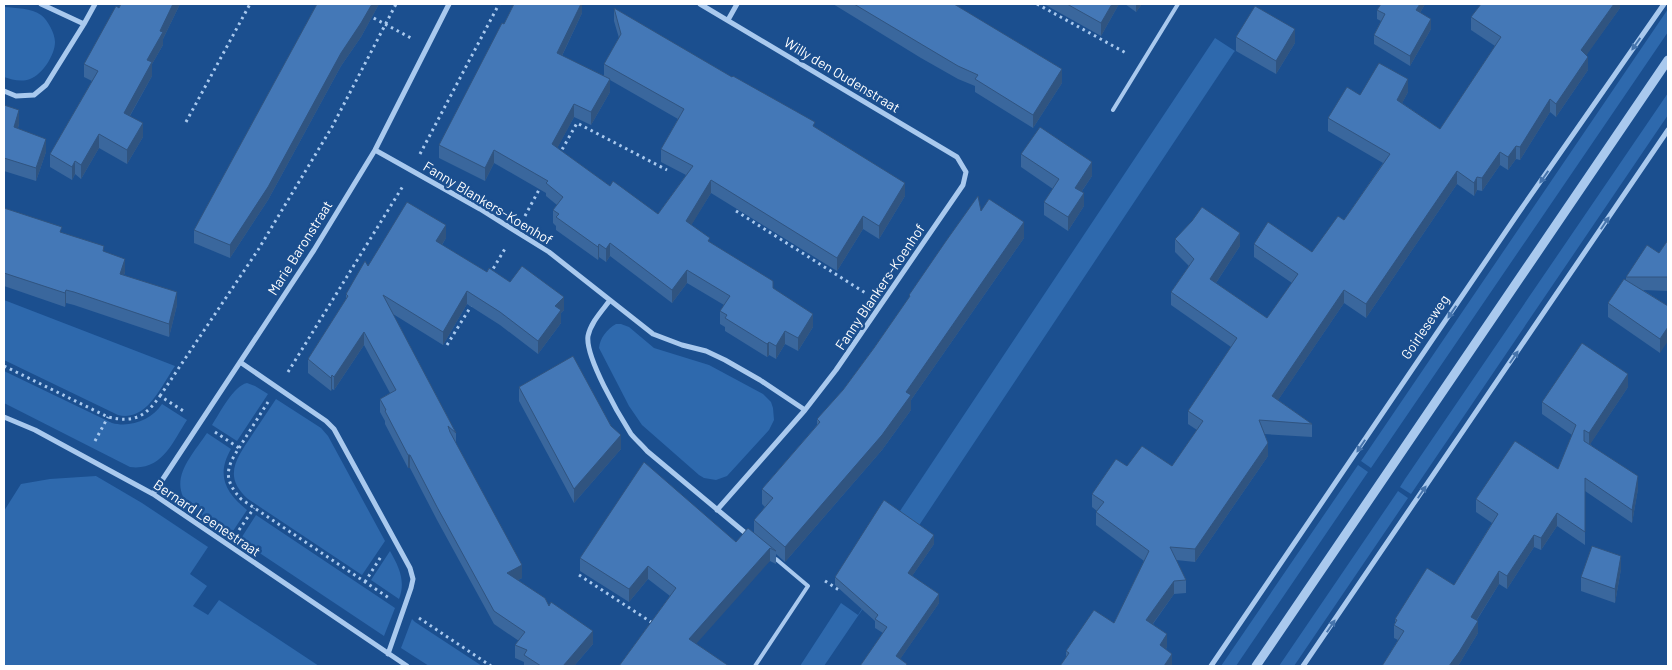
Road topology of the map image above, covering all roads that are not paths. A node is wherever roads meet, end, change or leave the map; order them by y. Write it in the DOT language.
graph roads {
  1 [pos="41,4"];
  2 [pos="95,4"];
  3 [pos="449,4"];
  4 [pos="700,4"];
  5 [pos="737,4"];
  6 [pos="1178,4"];
  7 [pos="1664,4"];
  8 [pos="728,20"];
  9 [pos="84,24"];
  10 [pos="1668,60"];
  11 [pos="4,91"];
  12 [pos="1113,110"];
  13 [pos="1668,130"];
  14 [pos="375,150"];
  15 [pos="966,172"];
  16 [pos="610,300"];
  17 [pos="240,362"];
  18 [pos="805,410"];
  19 [pos="4,417"];
  20 [pos="153,494"];
  21 [pos="717,510"];
  22 [pos="754,541"];
  23 [pos="768,553"];
  24 [pos="776,559"];
  25 [pos="388,654"];
  26 [pos="407,666"];
  27 [pos="755,666"];
  28 [pos="1211,666"];
  29 [pos="1256,666"];
  30 [pos="1304,666"];
  1 -- 9 [label="street"];
  2 -- 9 [label="street"];
  3 -- 14 [label="street, Marie Baronstraat"];
  4 -- 8 [label="street, Willy den Oudenstraat"];
  5 -- 8 [label="street"];
  6 -- 12 [label="lane"];
  7 -- 28 [label="street, Goirleseweg, one-way"];
  8 -- 15 [label="street, Willy den Oudenstraat"];
  9 -- 11 [label="street"];
  10 -- 29 [label="street"];
  30 -- 13 [label="street, one-way"];
  14 -- 16 [label="street, Fanny Blankers-Koenhof"];
  14 -- 17 [label="street, Marie Baronstraat"];
  15 -- 18 [label="street, Fanny Blankers-Koenhof"];
  16 -- 18 [label="street, Fanny Blankers-Koenhof"];
  16 -- 21 [label="street"];
  17 -- 20 [label="street, Marie Baronstraat"];
  17 -- 25 [label="street"];
  18 -- 21 [label="street, Fanny Blankers-Koenhof"];
  19 -- 20 [label="street, Bernard Leenestraat"];
  20 -- 25 [label="street, Bernard Leenestraat"];
  21 -- 22 [label="street"];
  23 -- 24 [label="street"];
  24 -- 27 [label="lane"];
  25 -- 26 [label="street, Bernard Leenestraat"];
}
